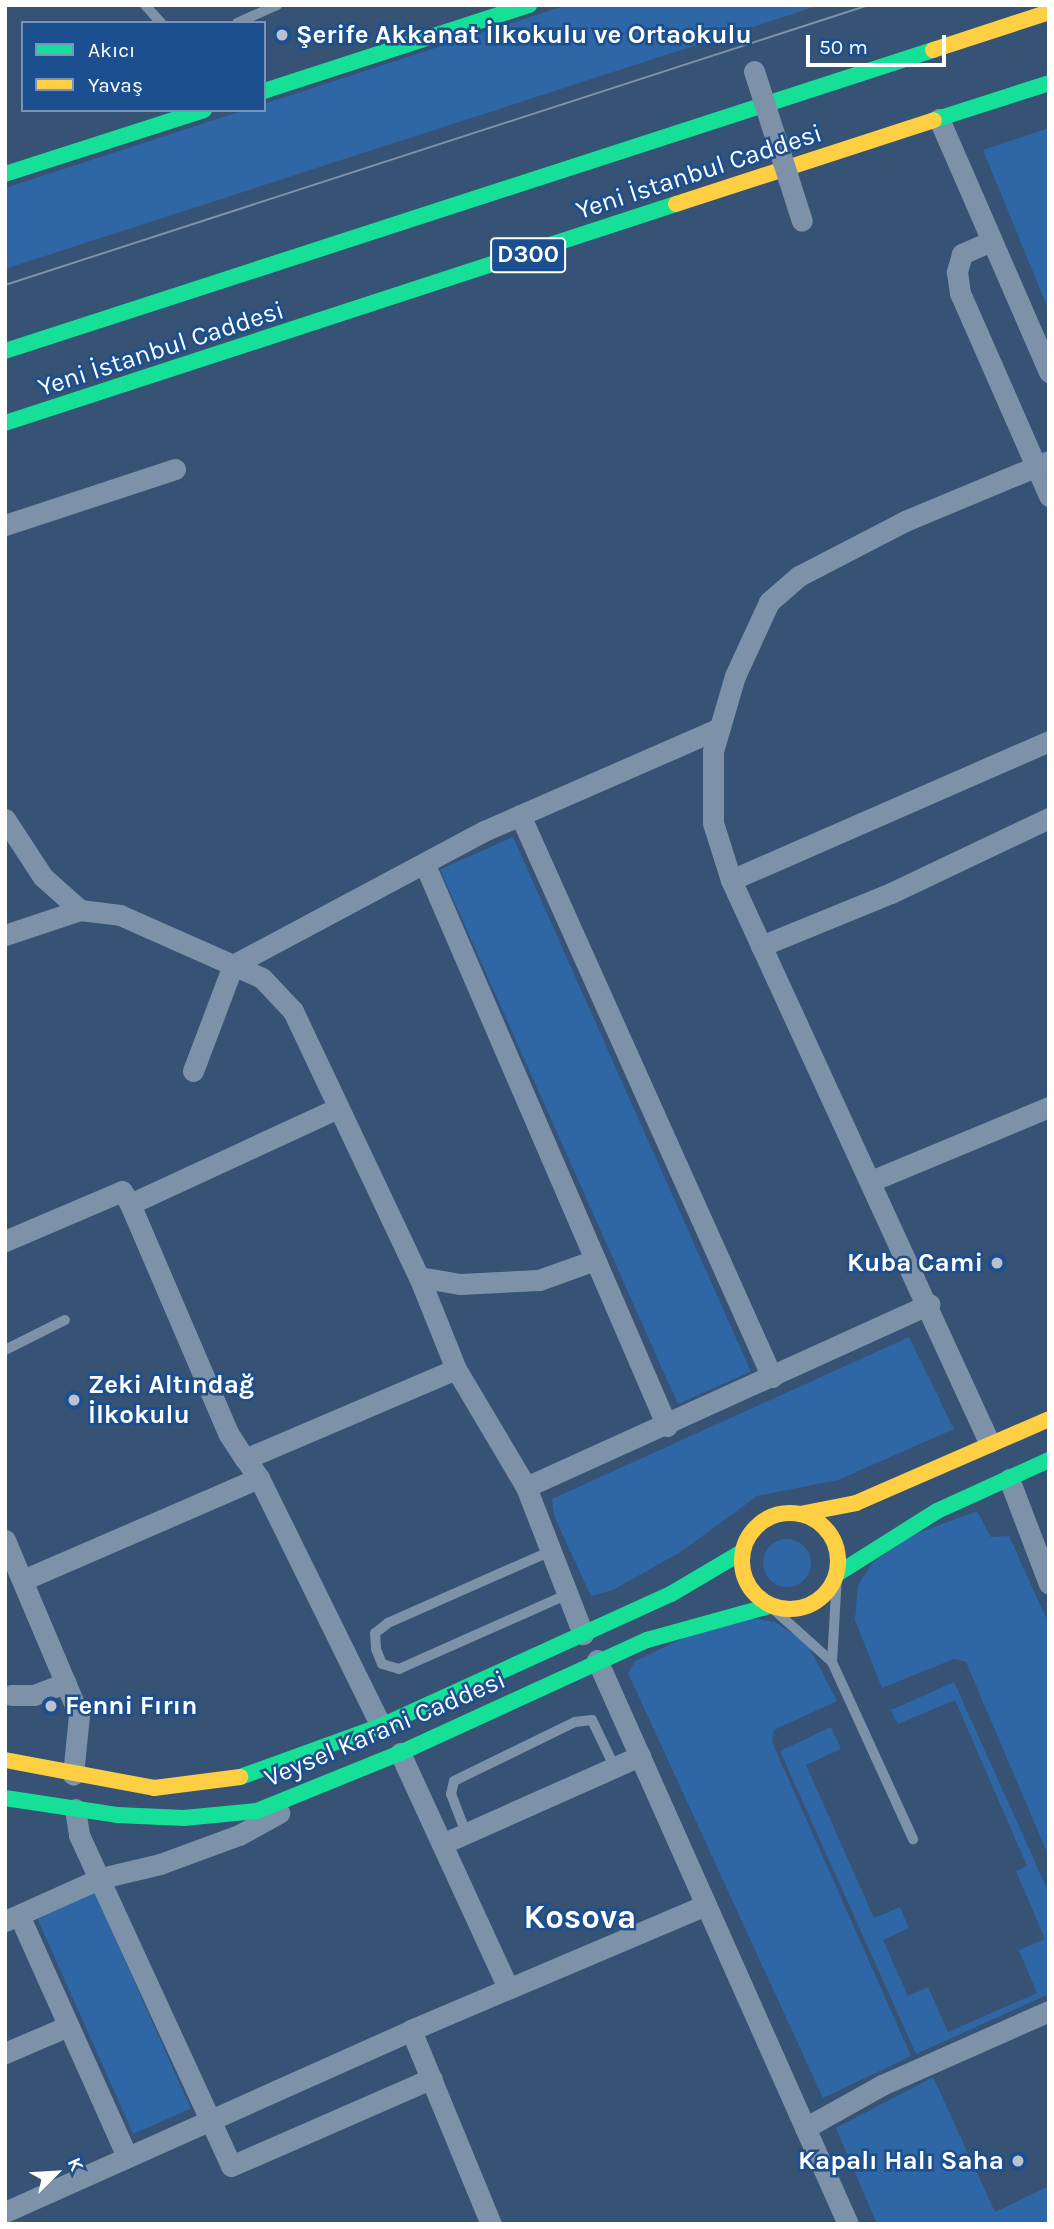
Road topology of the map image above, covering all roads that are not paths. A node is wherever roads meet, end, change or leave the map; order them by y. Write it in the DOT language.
graph roads {
  1 [pos="145,5"];
  2 [pos="277,5"];
  3 [pos="529,5"];
  4 [pos="494,10"];
  5 [pos="1049,12"];
  6 [pos="160,21"];
  7 [pos="241,21"];
  8 [pos="754,71"];
  9 [pos="1049,83"];
  10 [pos="266,90"];
  11 [pos="198,112"];
  12 [pos="939,119"];
  13 [pos="5,174"];
  14 [pos="802,221"];
  15 [pos="991,240"];
  16 [pos="5,351"];
  17 [pos="1049,372"];
  18 [pos="5,423"];
  19 [pos="1042,463"];
  20 [pos="175,469"];
  21 [pos="1049,496"];
  22 [pos="5,525"];
  23 [pos="720,728"];
  24 [pos="1049,741"];
  25 [pos="520,815"];
  26 [pos="1049,818"];
  27 [pos="5,819"];
  28 [pos="425,864"];
  29 [pos="732,880"];
  30 [pos="80,910"];
  31 [pos="5,935"];
  32 [pos="761,946"];
  33 [pos="233,965"];
  34 [pos="193,1071"];
  35 [pos="1049,1107"];
  36 [pos="338,1108"];
  37 [pos="871,1181"];
  38 [pos="130,1204"];
  39 [pos="5,1241"];
  40 [pos="595,1260"];
  41 [pos="419,1276"];
  42 [pos="929,1304"];
  43 [pos="65,1320"];
  44 [pos="5,1350"];
  45 [pos="456,1369"];
  46 [pos="772,1377"];
  47 [pos="1049,1419"];
  48 [pos="667,1426"];
  49 [pos="989,1442"];
  50 [pos="245,1459"];
  51 [pos="1049,1460"];
  52 [pos="259,1478"];
  53 [pos="1009,1479"];
  54 [pos="526,1487"];
  55 [pos="800,1514"];
  56 [pos="5,1540"];
  57 [pos="551,1551"];
  58 [pos="742,1552"];
  59 [pos="837,1574"];
  60 [pos="23,1580"];
  61 [pos="1049,1584"];
  62 [pos="568,1594"];
  63 [pos="770,1606"];
  64 [pos="583,1634"];
  65 [pos="597,1660"];
  66 [pos="832,1662"];
  67 [pos="66,1683"];
  68 [pos="7,1696"];
  69 [pos="381,1726"];
  70 [pos="400,1754"];
  71 [pos="640,1756"];
  72 [pos="5,1760"];
  73 [pos="615,1768"];
  74 [pos="73,1775"];
  75 [pos="327,1786"];
  76 [pos="5,1798"];
  77 [pos="75,1809"];
  78 [pos="466,1833"];
  79 [pos="913,1839"];
  80 [pos="442,1844"];
  81 [pos="101,1878"];
  82 [pos="706,1905"];
  83 [pos="12,1918"];
  84 [pos="508,1989"];
  85 [pos="1049,2011"];
  86 [pos="68,2026"];
  87 [pos="411,2030"];
  88 [pos="5,2053"];
  89 [pos="432,2078"];
  90 [pos="209,2118"];
  91 [pos="805,2128"];
  92 [pos="127,2157"];
  93 [pos="5,2212"];
  94 [pos="491,2224"];
  95 [pos="848,2224"];
  1 -- 6 [label="lane"];
  2 -- 7 [label="lane"];
  3 -- 4 [label="main road"];
  4 -- 10 [label="main road"];
  5 -- 16 [label="main road, Yeni İstanbul Caddesi / D300"];
  8 -- 14 [label="street, bridge"];
  9 -- 12 [label="main road, Yeni İstanbul Caddesi / D300"];
  11 -- 13 [label="main road"];
  12 -- 15 [label="street"];
  12 -- 18 [label="main road, Yeni İstanbul Caddesi / D300"];
  15 -- 17 [label="street"];
  15 -- 19 [label="street"];
  19 -- 21 [label="street"];
  19 -- 23 [label="street"];
  20 -- 22 [label="street"];
  23 -- 25 [label="street"];
  23 -- 29 [label="street"];
  24 -- 29 [label="street"];
  25 -- 28 [label="street"];
  25 -- 46 [label="street"];
  26 -- 32 [label="street"];
  27 -- 30 [label="street"];
  28 -- 33 [label="street"];
  28 -- 40 [label="street"];
  29 -- 32 [label="street"];
  30 -- 31 [label="street"];
  30 -- 33 [label="street"];
  32 -- 37 [label="street"];
  33 -- 34 [label="street"];
  33 -- 36 [label="street"];
  35 -- 37 [label="street"];
  36 -- 38 [label="street"];
  36 -- 41 [label="street"];
  37 -- 42 [label="street"];
  38 -- 39 [label="street"];
  38 -- 50 [label="street"];
  40 -- 41 [label="street"];
  40 -- 48 [label="street"];
  41 -- 45 [label="street"];
  42 -- 46 [label="street"];
  42 -- 49 [label="street"];
  43 -- 44 [label="lane"];
  45 -- 50 [label="street"];
  45 -- 54 [label="street"];
  46 -- 48 [label="street"];
  47 -- 49 [label="main road"];
  48 -- 54 [label="street"];
  49 -- 55 [label="main road"];
  50 -- 52 [label="street"];
  51 -- 53 [label="main road"];
  52 -- 60 [label="street"];
  52 -- 69 [label="street"];
  53 -- 59 [label="main road"];
  53 -- 61 [label="street"];
  54 -- 57 [label="street"];
  55 -- 58 [label="main road"];
  55 -- 59 [label="main road"];
  56 -- 60 [label="street"];
  57 -- 62 [label="street"];
  57 -- 62 [label="lane"];
  58 -- 63 [label="main road"];
  58 -- 64 [label="main road, Veysel Karani Caddesi"];
  59 -- 63 [label="main road"];
  59 -- 66 [label="lane"];
  60 -- 67 [label="street"];
  62 -- 64 [label="street"];
  63 -- 65 [label="main road, Veysel Karani Caddesi"];
  63 -- 66 [label="lane"];
  64 -- 69 [label="main road, Veysel Karani Caddesi"];
  65 -- 70 [label="main road, Veysel Karani Caddesi"];
  65 -- 71 [label="street"];
  66 -- 79 [label="lane"];
  67 -- 68 [label="street"];
  67 -- 74 [label="street"];
  69 -- 74 [label="main road, Veysel Karani Caddesi"];
  70 -- 75 [label="main road, Veysel Karani Caddesi"];
  70 -- 80 [label="street"];
  71 -- 73 [label="street"];
  71 -- 82 [label="street"];
  72 -- 74 [label="main road, Veysel Karani Caddesi"];
  73 -- 78 [label="street"];
  73 -- 78 [label="lane"];
  75 -- 77 [label="main road, Veysel Karani Caddesi"];
  75 -- 81 [label="street"];
  76 -- 77 [label="main road, Veysel Karani Caddesi"];
  77 -- 81 [label="street"];
  78 -- 80 [label="street"];
  80 -- 84 [label="street"];
  81 -- 83 [label="street"];
  81 -- 90 [label="street"];
  82 -- 84 [label="street"];
  82 -- 91 [label="street"];
  83 -- 86 [label="street"];
  84 -- 87 [label="street"];
  85 -- 91 [label="street"];
  86 -- 88 [label="street"];
  86 -- 92 [label="street"];
  87 -- 89 [label="street"];
  87 -- 90 [label="street"];
  89 -- 90 [label="street"];
  89 -- 94 [label="street"];
  90 -- 92 [label="street"];
  91 -- 95 [label="street"];
  92 -- 93 [label="street"];
}
